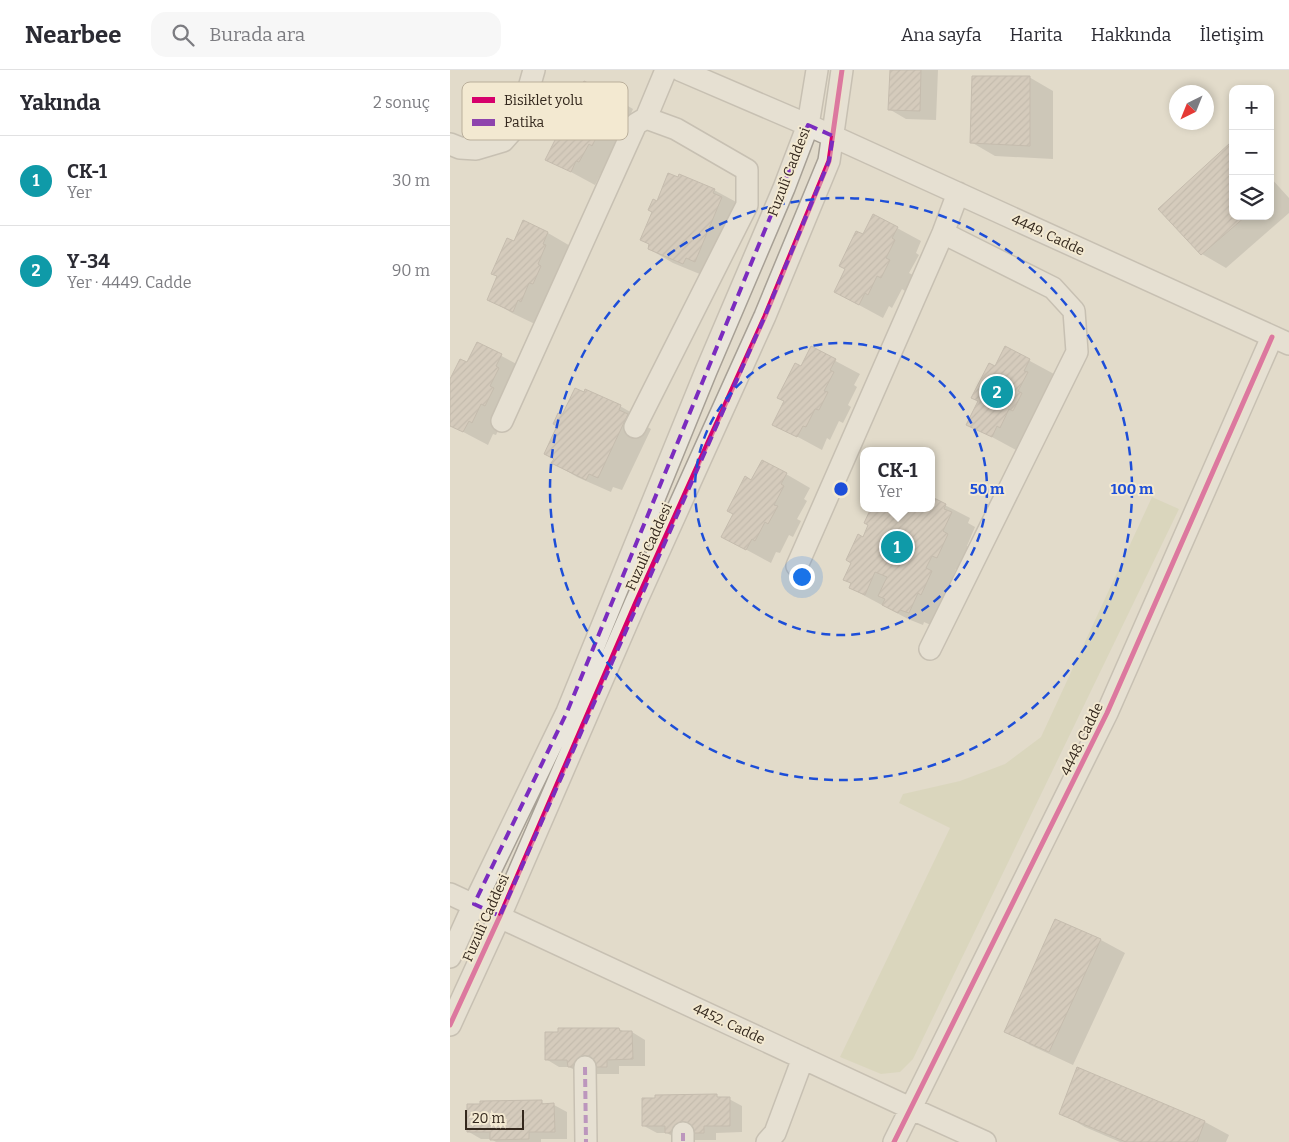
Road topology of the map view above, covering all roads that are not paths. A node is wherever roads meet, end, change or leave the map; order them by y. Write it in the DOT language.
graph roads {
  1 [pos="666,70"];
  2 [pos="680,70"];
  3 [pos="818,70"];
  4 [pos="842,70"];
  5 [pos="646,118"];
  6 [pos="808,125"];
  7 [pos="833,136"];
  8 [pos="504,140"];
  9 [pos="450,144"];
  10 [pos="958,193"];
  11 [pos="943,233"];
  12 [pos="1280,340"];
  13 [pos="502,421"];
  14 [pos="635,427"];
  15 [pos="797,566"];
  16 [pos="930,649"];
  17 [pos="450,894"];
  18 [pos="474,904"];
  19 [pos="500,916"];
  20 [pos="450,957"];
  21 [pos="450,1025"];
  22 [pos="803,1058"];
  23 [pos="585,1067"];
  24 [pos="910,1108"];
  25 [pos="586,1142"];
  26 [pos="768,1142"];
  27 [pos="894,1142"];
  28 [pos="985,1142"];
  1 -- 5 [label="street"];
  2 -- 6 [label="street, 4449. Cadde"];
  3 -- 6 [label="street, Fuzulî Caddesi"];
  4 -- 7 [label="street, Fuzulî Caddesi"];
  5 -- 13 [label="street"];
  5 -- 14 [label="street"];
  6 -- 7 [label="street, 4449. Cadde"];
  6 -- 18 [label="street, Fuzulî Caddesi"];
  7 -- 10 [label="street, 4449. Cadde"];
  7 -- 19 [label="street, Fuzulî Caddesi"];
  8 -- 9 [label="street"];
  10 -- 11 [label="street"];
  10 -- 12 [label="street, 4449. Cadde"];
  11 -- 15 [label="street"];
  11 -- 16 [label="street"];
  12 -- 24 [label="street, 4448. Cadde"];
  17 -- 18 [label="street, 4452. Cadde"];
  18 -- 19 [label="street, 4452. Cadde"];
  18 -- 20 [label="street, Fuzulî Caddesi"];
  19 -- 21 [label="street, Fuzulî Caddesi"];
  19 -- 22 [label="street, 4452. Cadde"];
  22 -- 24 [label="street, 4452. Cadde"];
  22 -- 26 [label="street"];
  23 -- 25 [label="street"];
  24 -- 27 [label="street, 4448. Cadde"];
  24 -- 28 [label="street, 4452. Cadde"];
}
